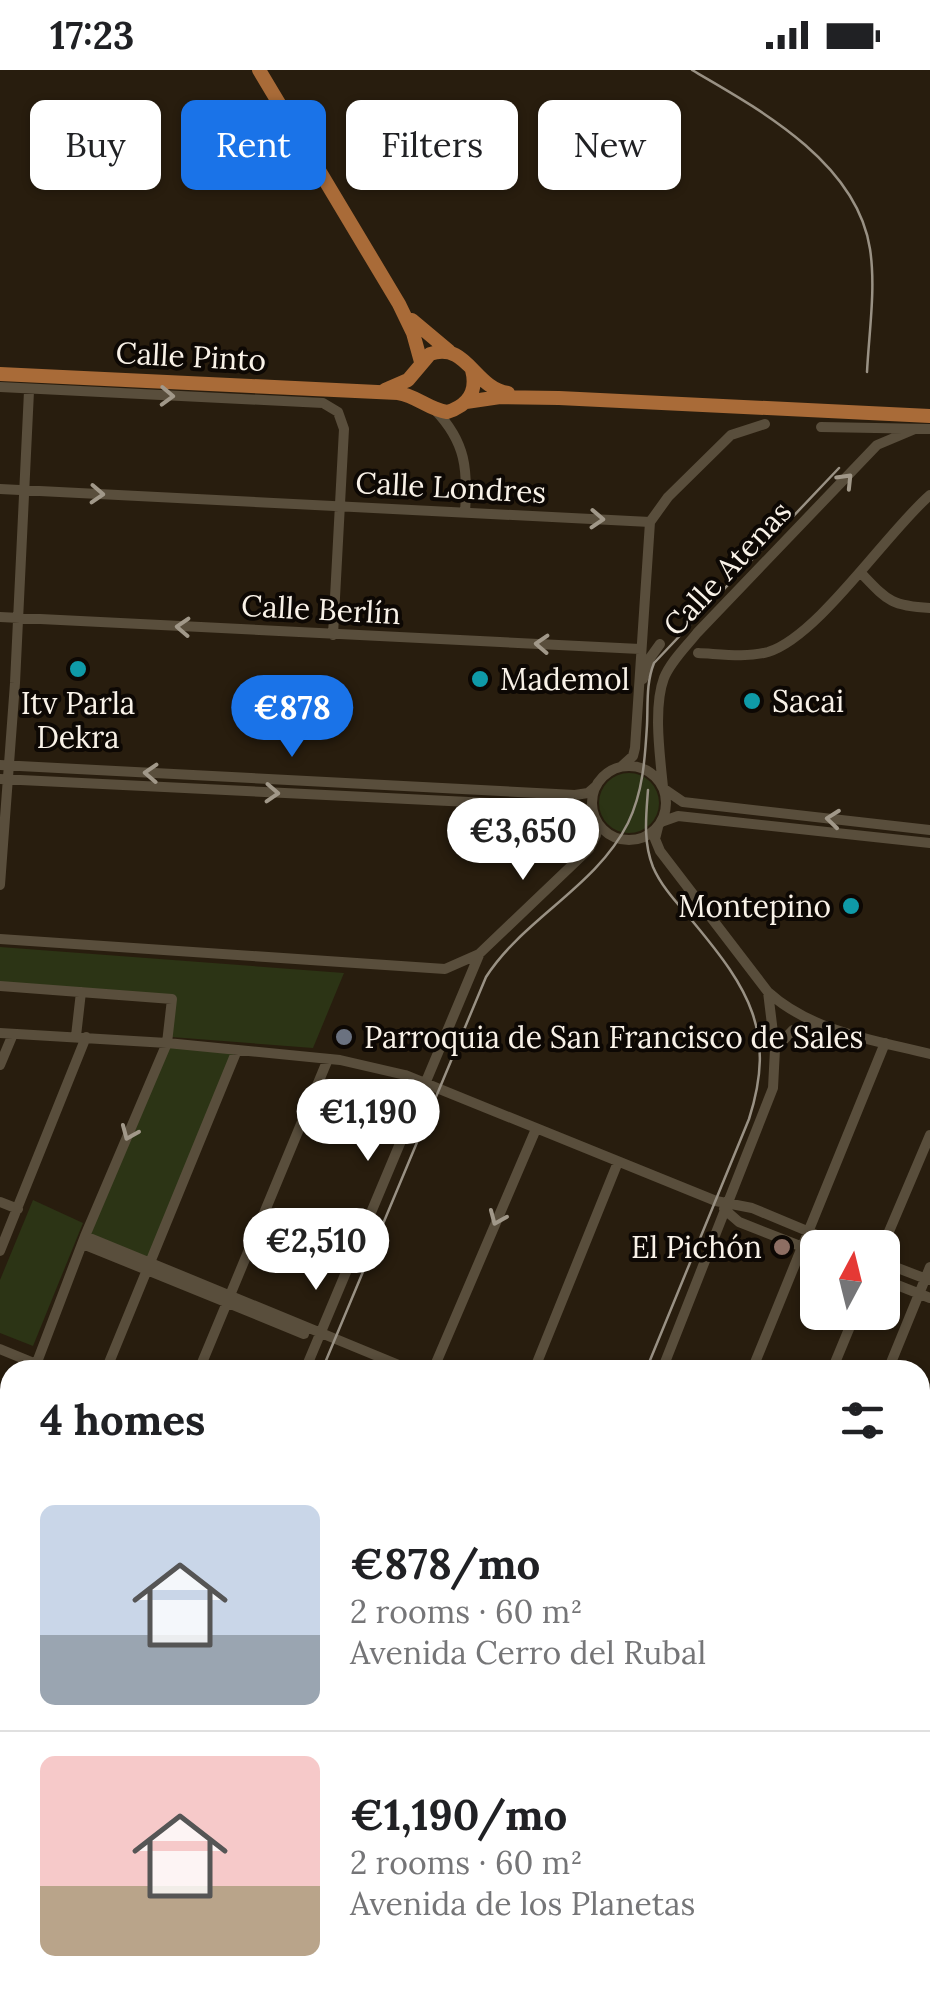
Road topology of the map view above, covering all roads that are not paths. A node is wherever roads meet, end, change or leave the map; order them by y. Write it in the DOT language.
graph roads {
  1 [pos="259,70"];
  2 [pos="399,304"];
  3 [pos="449,352"];
  4 [pos="418,367"];
  5 [pos="472,370"];
  6 [pos="0,374"];
  7 [pos="0,387"];
  8 [pos="29,391"];
  9 [pos="380,392"];
  10 [pos="559,398"];
  11 [pos="420,400"];
  12 [pos="464,404"];
  13 [pos="435,410"];
  14 [pos="930,416"];
  15 [pos="765,424"];
  16 [pos="821,427"];
  17 [pos="450,429"];
  18 [pos="915,429"];
  19 [pos="930,430"];
  20 [pos="0,489"];
  21 [pos="24,490"];
  22 [pos="930,494"];
  23 [pos="339,507"];
  24 [pos="465,512"];
  25 [pos="650,522"];
  26 [pos="860,572"];
  27 [pos="930,608"];
  28 [pos="0,617"];
  29 [pos="17,618"];
  30 [pos="333,635"];
  31 [pos="693,638"];
  32 [pos="660,644"];
  33 [pos="640,649"];
  34 [pos="682,652"];
  35 [pos="698,652"];
  36 [pos="639,689"];
  37 [pos="5,766"];
  38 [pos="622,766"];
  39 [pos="4,779"];
  40 [pos="596,786"];
  41 [pos="664,788"];
  42 [pos="594,818"];
  43 [pos="660,824"];
  44 [pos="930,830"];
  45 [pos="930,843"];
  46 [pos="0,885"];
  47 [pos="0,939"];
  48 [pos="479,954"];
  49 [pos="445,969"];
  50 [pos="0,986"];
  51 [pos="466,987"];
  52 [pos="82,992"];
  53 [pos="768,992"];
  54 [pos="817,1024"];
  55 [pos="0,1033"];
  56 [pos="13,1034"];
  57 [pos="81,1036"];
  58 [pos="167,1043"];
  59 [pos="885,1043"];
  60 [pos="776,1049"];
  61 [pos="237,1050"];
  62 [pos="930,1054"];
  63 [pos="328,1059"];
  64 [pos="0,1065"];
  65 [pos="426,1084"];
  66 [pos="536,1129"];
  67 [pos="930,1136"];
  68 [pos="618,1162"];
  69 [pos="0,1202"];
  70 [pos="727,1207"];
  71 [pos="18,1209"];
  72 [pos="807,1230"];
  73 [pos="809,1230"];
  74 [pos="890,1230"];
  75 [pos="84,1240"];
  76 [pos="800,1246"];
  77 [pos="0,1251"];
  78 [pos="800,1254"];
  79 [pos="149,1266"];
  80 [pos="930,1266"];
  81 [pos="900,1269"];
  82 [pos="928,1280"];
  83 [pos="900,1286"];
  84 [pos="925,1296"];
  85 [pos="229,1299"];
  86 [pos="849,1330"];
  87 [pos="320,1336"];
  88 [pos="39,1360"];
  89 [pos="110,1360"];
  90 [pos="203,1360"];
  91 [pos="309,1360"];
  92 [pos="371,1360"];
  93 [pos="384,1360"];
  94 [pos="437,1360"];
  95 [pos="538,1360"];
  96 [pos="666,1360"];
  97 [pos="756,1360"];
  98 [pos="836,1360"];
  99 [pos="893,1360"];
  1 -- 2 [label="main road"];
  2 -- 3 [label="main road"];
  2 -- 4 [label="main road"];
  3 -- 4 [label="main road"];
  3 -- 5 [label="main road"];
  4 -- 9 [label="main road"];
  4 -- 11 [label="main road"];
  5 -- 10 [label="main road"];
  5 -- 12 [label="main road"];
  6 -- 9 [label="main road, Calle Pinto"];
  7 -- 8 [label="street"];
  8 -- 21 [label="street"];
  8 -- 23 [label="street, one-way"];
  9 -- 11 [label="main road, Calle Pinto"];
  10 -- 12 [label="main road"];
  10 -- 14 [label="main road"];
  11 -- 13 [label="main road"];
  12 -- 13 [label="main road"];
  12 -- 17 [label="street"];
  13 -- 17 [label="street"];
  15 -- 25 [label="street"];
  16 -- 18 [label="street"];
  17 -- 24 [label="street"];
  18 -- 19 [label="street"];
  31 -- 18 [label="street, Calle Atenas, one-way"];
  20 -- 21 [label="street, Calle Londres"];
  21 -- 23 [label="street, Calle Londres, one-way"];
  21 -- 29 [label="street"];
  22 -- 26 [label="street"];
  23 -- 24 [label="street, Calle Londres"];
  23 -- 30 [label="street"];
  24 -- 25 [label="street, Calle Londres, one-way"];
  25 -- 33 [label="street"];
  26 -- 27 [label="street"];
  26 -- 35 [label="street"];
  28 -- 29 [label="street, Calle Berlín"];
  30 -- 29 [label="street, Calle Berlín, one-way"];
  29 -- 37 [label="street"];
  33 -- 30 [label="street, Calle Berlín, one-way"];
  31 -- 34 [label="street, Calle Atenas"];
  31 -- 35 [label="street"];
  32 -- 36 [label="street, Calle Atenas"];
  33 -- 36 [label="street"];
  34 -- 35 [label="street"];
  34 -- 41 [label="street, Calle Atenas"];
  36 -- 38 [label="street"];
  37 -- 39 [label="street"];
  40 -- 37 [label="street, one-way"];
  38 -- 40 [label="street"];
  38 -- 41 [label="street"];
  39 -- 42 [label="street, one-way"];
  39 -- 46 [label="street"];
  40 -- 42 [label="street"];
  41 -- 43 [label="street"];
  44 -- 41 [label="street, one-way"];
  42 -- 43 [label="street"];
  42 -- 48 [label="street"];
  43 -- 45 [label="street"];
  43 -- 53 [label="street"];
  47 -- 49 [label="street"];
  48 -- 49 [label="street"];
  48 -- 51 [label="street"];
  49 -- 51 [label="street"];
  50 -- 52 [label="street"];
  51 -- 65 [label="street"];
  52 -- 57 [label="street"];
  52 -- 58 [label="street"];
  53 -- 54 [label="street"];
  53 -- 60 [label="street"];
  54 -- 59 [label="street"];
  54 -- 60 [label="street"];
  55 -- 56 [label="street"];
  56 -- 57 [label="street"];
  56 -- 64 [label="street"];
  57 -- 58 [label="street"];
  57 -- 71 [label="street"];
  58 -- 61 [label="street"];
  58 -- 75 [label="street, one-way"];
  59 -- 62 [label="street"];
  59 -- 73 [label="street"];
  60 -- 70 [label="street"];
  61 -- 63 [label="street"];
  61 -- 79 [label="street"];
  63 -- 65 [label="street"];
  63 -- 85 [label="street"];
  65 -- 66 [label="street"];
  65 -- 87 [label="street"];
  66 -- 68 [label="street"];
  66 -- 94 [label="street, one-way"];
  67 -- 74 [label="street"];
  68 -- 70 [label="street"];
  68 -- 95 [label="street"];
  69 -- 71 [label="street"];
  70 -- 72 [label="street"];
  70 -- 76 [label="street"];
  70 -- 96 [label="street"];
  71 -- 77 [label="street"];
  75 -- 79 [label="street"];
  75 -- 88 [label="street"];
  78 -- 97 [label="street"];
  79 -- 85 [label="street"];
  79 -- 89 [label="street"];
  80 -- 82 [label="street"];
  81 -- 82 [label="street"];
  82 -- 84 [label="street"];
  83 -- 84 [label="street"];
  84 -- 99 [label="street"];
  85 -- 87 [label="street"];
  85 -- 90 [label="street"];
  86 -- 98 [label="street"];
  87 -- 91 [label="street"];
  87 -- 92 [label="street"];
  87 -- 93 [label="street"];
}
